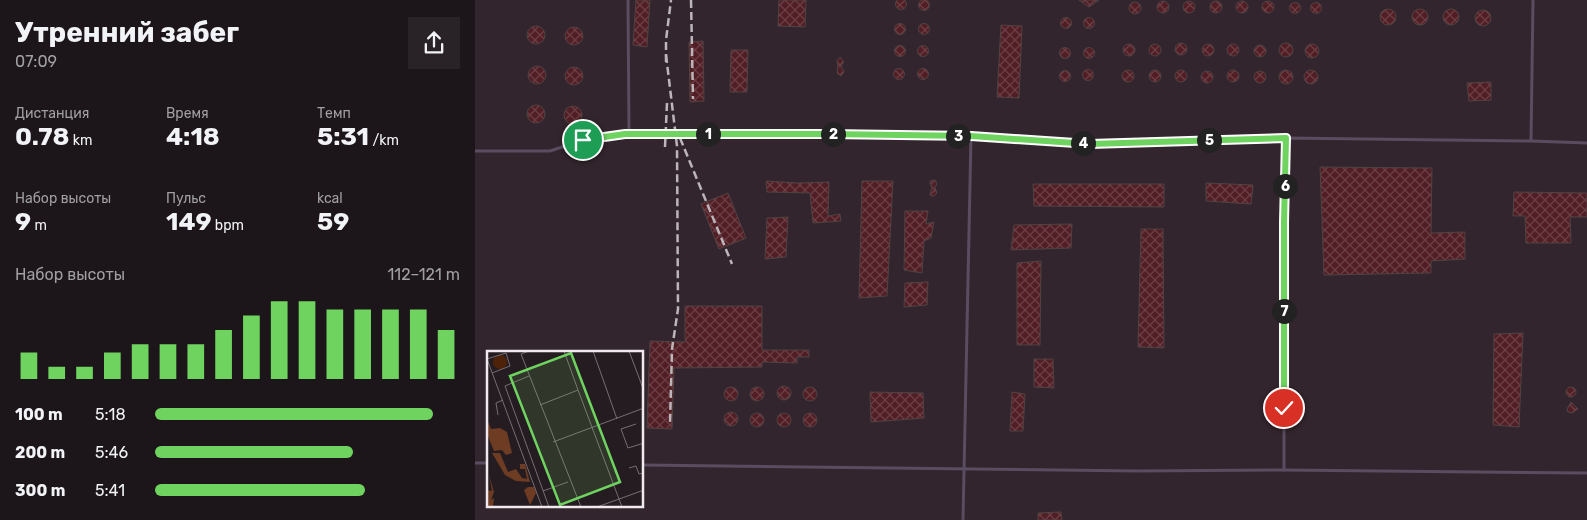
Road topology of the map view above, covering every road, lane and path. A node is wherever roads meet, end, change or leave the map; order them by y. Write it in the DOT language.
graph roads {
  1 [pos="628,0"];
  2 [pos="1533,0"];
  3 [pos="629,134"];
  4 [pos="971,136"];
  5 [pos="1286,138"];
  6 [pos="1531,141"];
  7 [pos="1587,143"];
  8 [pos="475,151"];
  9 [pos="644,465"];
  10 [pos="963,469"];
  11 [pos="1284,470"];
  12 [pos="1587,473"];
  13 [pos="963,520"];
  1 -- 3 [label="lane"];
  2 -- 6 [label="lane"];
  3 -- 4 [label="lane"];
  3 -- 8 [label="lane"];
  4 -- 5 [label="lane"];
  4 -- 10 [label="lane"];
  5 -- 6 [label="lane"];
  5 -- 11 [label="lane"];
  6 -- 7 [label="lane"];
  9 -- 10 [label="lane"];
  10 -- 11 [label="lane"];
  10 -- 13 [label="lane"];
  11 -- 12 [label="lane"];
}
